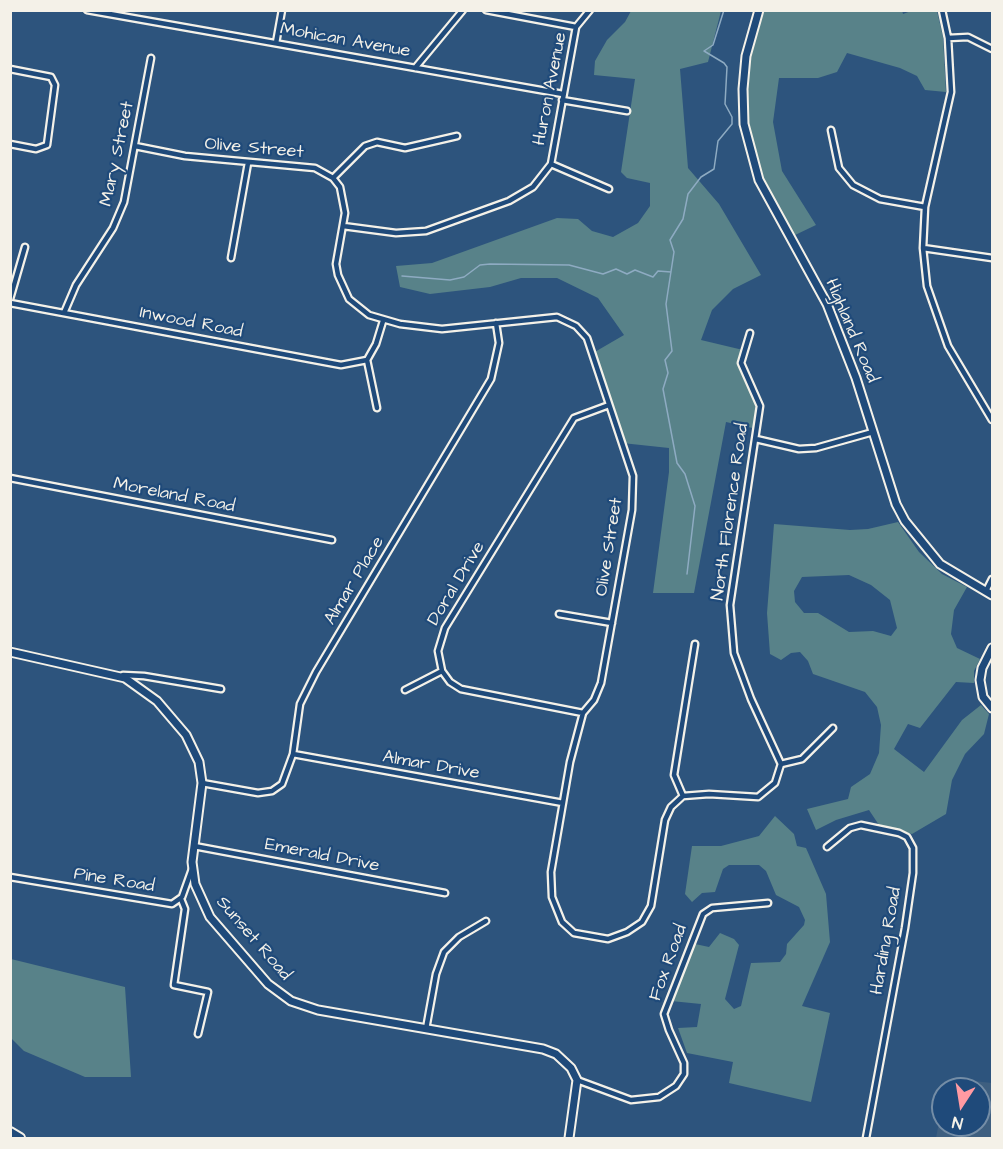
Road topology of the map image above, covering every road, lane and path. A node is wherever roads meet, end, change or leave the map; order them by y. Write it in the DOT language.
graph roads {
  1 [pos="87,10"];
  2 [pos="135,10"];
  3 [pos="282,10"];
  4 [pos="462,10"];
  5 [pos="486,10"];
  6 [pos="590,10"];
  7 [pos="759,10"];
  8 [pos="942,10"];
  9 [pos="134,18"];
  10 [pos="576,27"];
  11 [pos="948,38"];
  12 [pos="276,42"];
  13 [pos="993,49"];
  14 [pos="151,58"];
  15 [pos="415,68"];
  16 [pos="10,69"];
  17 [pos="562,97"];
  18 [pos="627,111"];
  19 [pos="831,130"];
  20 [pos="457,136"];
  21 [pos="10,144"];
  22 [pos="135,146"];
  23 [pos="248,163"];
  24 [pos="551,164"];
  25 [pos="333,178"];
  26 [pos="609,189"];
  27 [pos="925,207"];
  28 [pos="343,226"];
  29 [pos="25,247"];
  30 [pos="923,248"];
  31 [pos="231,258"];
  32 [pos="993,258"];
  33 [pos="10,301"];
  34 [pos="64,313"];
  35 [pos="383,321"];
  36 [pos="496,323"];
  37 [pos="750,333"];
  38 [pos="367,360"];
  39 [pos="609,405"];
  40 [pos="377,408"];
  41 [pos="993,420"];
  42 [pos="873,432"];
  43 [pos="756,439"];
  44 [pos="10,478"];
  45 [pos="332,540"];
  46 [pos="993,579"];
  47 [pos="989,593"];
  48 [pos="559,614"];
  49 [pos="612,623"];
  50 [pos="695,644"];
  51 [pos="993,648"];
  52 [pos="10,652"];
  53 [pos="442,671"];
  54 [pos="117,675"];
  55 [pos="221,689"];
  56 [pos="405,690"];
  57 [pos="993,708"];
  58 [pos="583,713"];
  59 [pos="833,728"];
  60 [pos="294,754"];
  61 [pos="781,764"];
  62 [pos="202,783"];
  63 [pos="683,796"];
  64 [pos="563,804"];
  65 [pos="193,845"];
  66 [pos="827,847"];
  67 [pos="192,869"];
  68 [pos="10,878"];
  69 [pos="445,893"];
  70 [pos="181,899"];
  71 [pos="768,903"];
  72 [pos="486,921"];
  73 [pos="426,1029"];
  74 [pos="198,1034"];
  75 [pos="577,1080"];
  76 [pos="10,1132"];
  77 [pos="20,1138"];
  78 [pos="569,1138"];
  79 [pos="866,1138"];
  1 -- 9 [label="street, Mohican Avenue"];
  2 -- 9 [label="street"];
  3 -- 12 [label="street"];
  4 -- 15 [label="street"];
  5 -- 10 [label="street"];
  6 -- 10 [label="street, Huron Avenue"];
  7 -- 42 [label="street, Highland Road"];
  8 -- 11 [label="street"];
  9 -- 12 [label="street, Mohican Avenue"];
  10 -- 17 [label="street, Huron Avenue"];
  11 -- 13 [label="street"];
  11 -- 27 [label="street"];
  12 -- 15 [label="street, Mohican Avenue"];
  14 -- 22 [label="street, Mary Street"];
  15 -- 17 [label="street, Mohican Avenue"];
  16 -- 21 [label="street"];
  17 -- 18 [label="street, Mohican Avenue"];
  17 -- 24 [label="street, Huron Avenue"];
  19 -- 27 [label="street"];
  20 -- 25 [label="street"];
  22 -- 23 [label="street, Olive Street"];
  22 -- 34 [label="street, Mary Street"];
  23 -- 25 [label="street, Olive Street"];
  23 -- 31 [label="street"];
  24 -- 26 [label="street"];
  24 -- 28 [label="street, Huron Avenue"];
  25 -- 28 [label="street, Olive Street"];
  27 -- 30 [label="street"];
  28 -- 35 [label="street, Olive Street"];
  29 -- 33 [label="street"];
  30 -- 32 [label="street"];
  30 -- 41 [label="street"];
  33 -- 34 [label="street, Inwood Road"];
  34 -- 38 [label="street, Inwood Road"];
  35 -- 36 [label="street, Olive Street"];
  35 -- 38 [label="street"];
  36 -- 39 [label="street, Olive Street"];
  36 -- 60 [label="street, Almar Place"];
  37 -- 43 [label="street, North Florence Road"];
  38 -- 40 [label="street"];
  39 -- 49 [label="street, Olive Street"];
  39 -- 53 [label="street, Doral Drive"];
  42 -- 43 [label="street"];
  42 -- 47 [label="street, Highland Road"];
  43 -- 61 [label="street, North Florence Road"];
  44 -- 45 [label="street, Moreland Road"];
  46 -- 47 [label="street"];
  48 -- 49 [label="street"];
  49 -- 58 [label="street, Olive Street"];
  50 -- 63 [label="street"];
  51 -- 57 [label="street"];
  52 -- 54 [label="street, Sunset Road"];
  53 -- 56 [label="street"];
  53 -- 58 [label="street"];
  54 -- 55 [label="street"];
  54 -- 62 [label="street, Sunset Road"];
  58 -- 64 [label="street, Olive Street"];
  59 -- 61 [label="street"];
  60 -- 62 [label="street, Almar Place"];
  60 -- 64 [label="street, Almar Drive"];
  61 -- 63 [label="street"];
  62 -- 65 [label="street, Sunset Road"];
  63 -- 64 [label="street, Olive Street"];
  65 -- 67 [label="street, Sunset Road"];
  65 -- 69 [label="street, Emerald Drive"];
  66 -- 79 [label="street, Harding Road"];
  67 -- 70 [label="street"];
  67 -- 73 [label="street, Sunset Road"];
  68 -- 70 [label="street, Pine Road"];
  70 -- 74 [label="street, Sunset Road"];
  71 -- 75 [label="street, Fox Road"];
  72 -- 73 [label="street"];
  73 -- 75 [label="street, Sunset Road"];
  75 -- 78 [label="street"];
  76 -- 77 [label="main road"];
}
